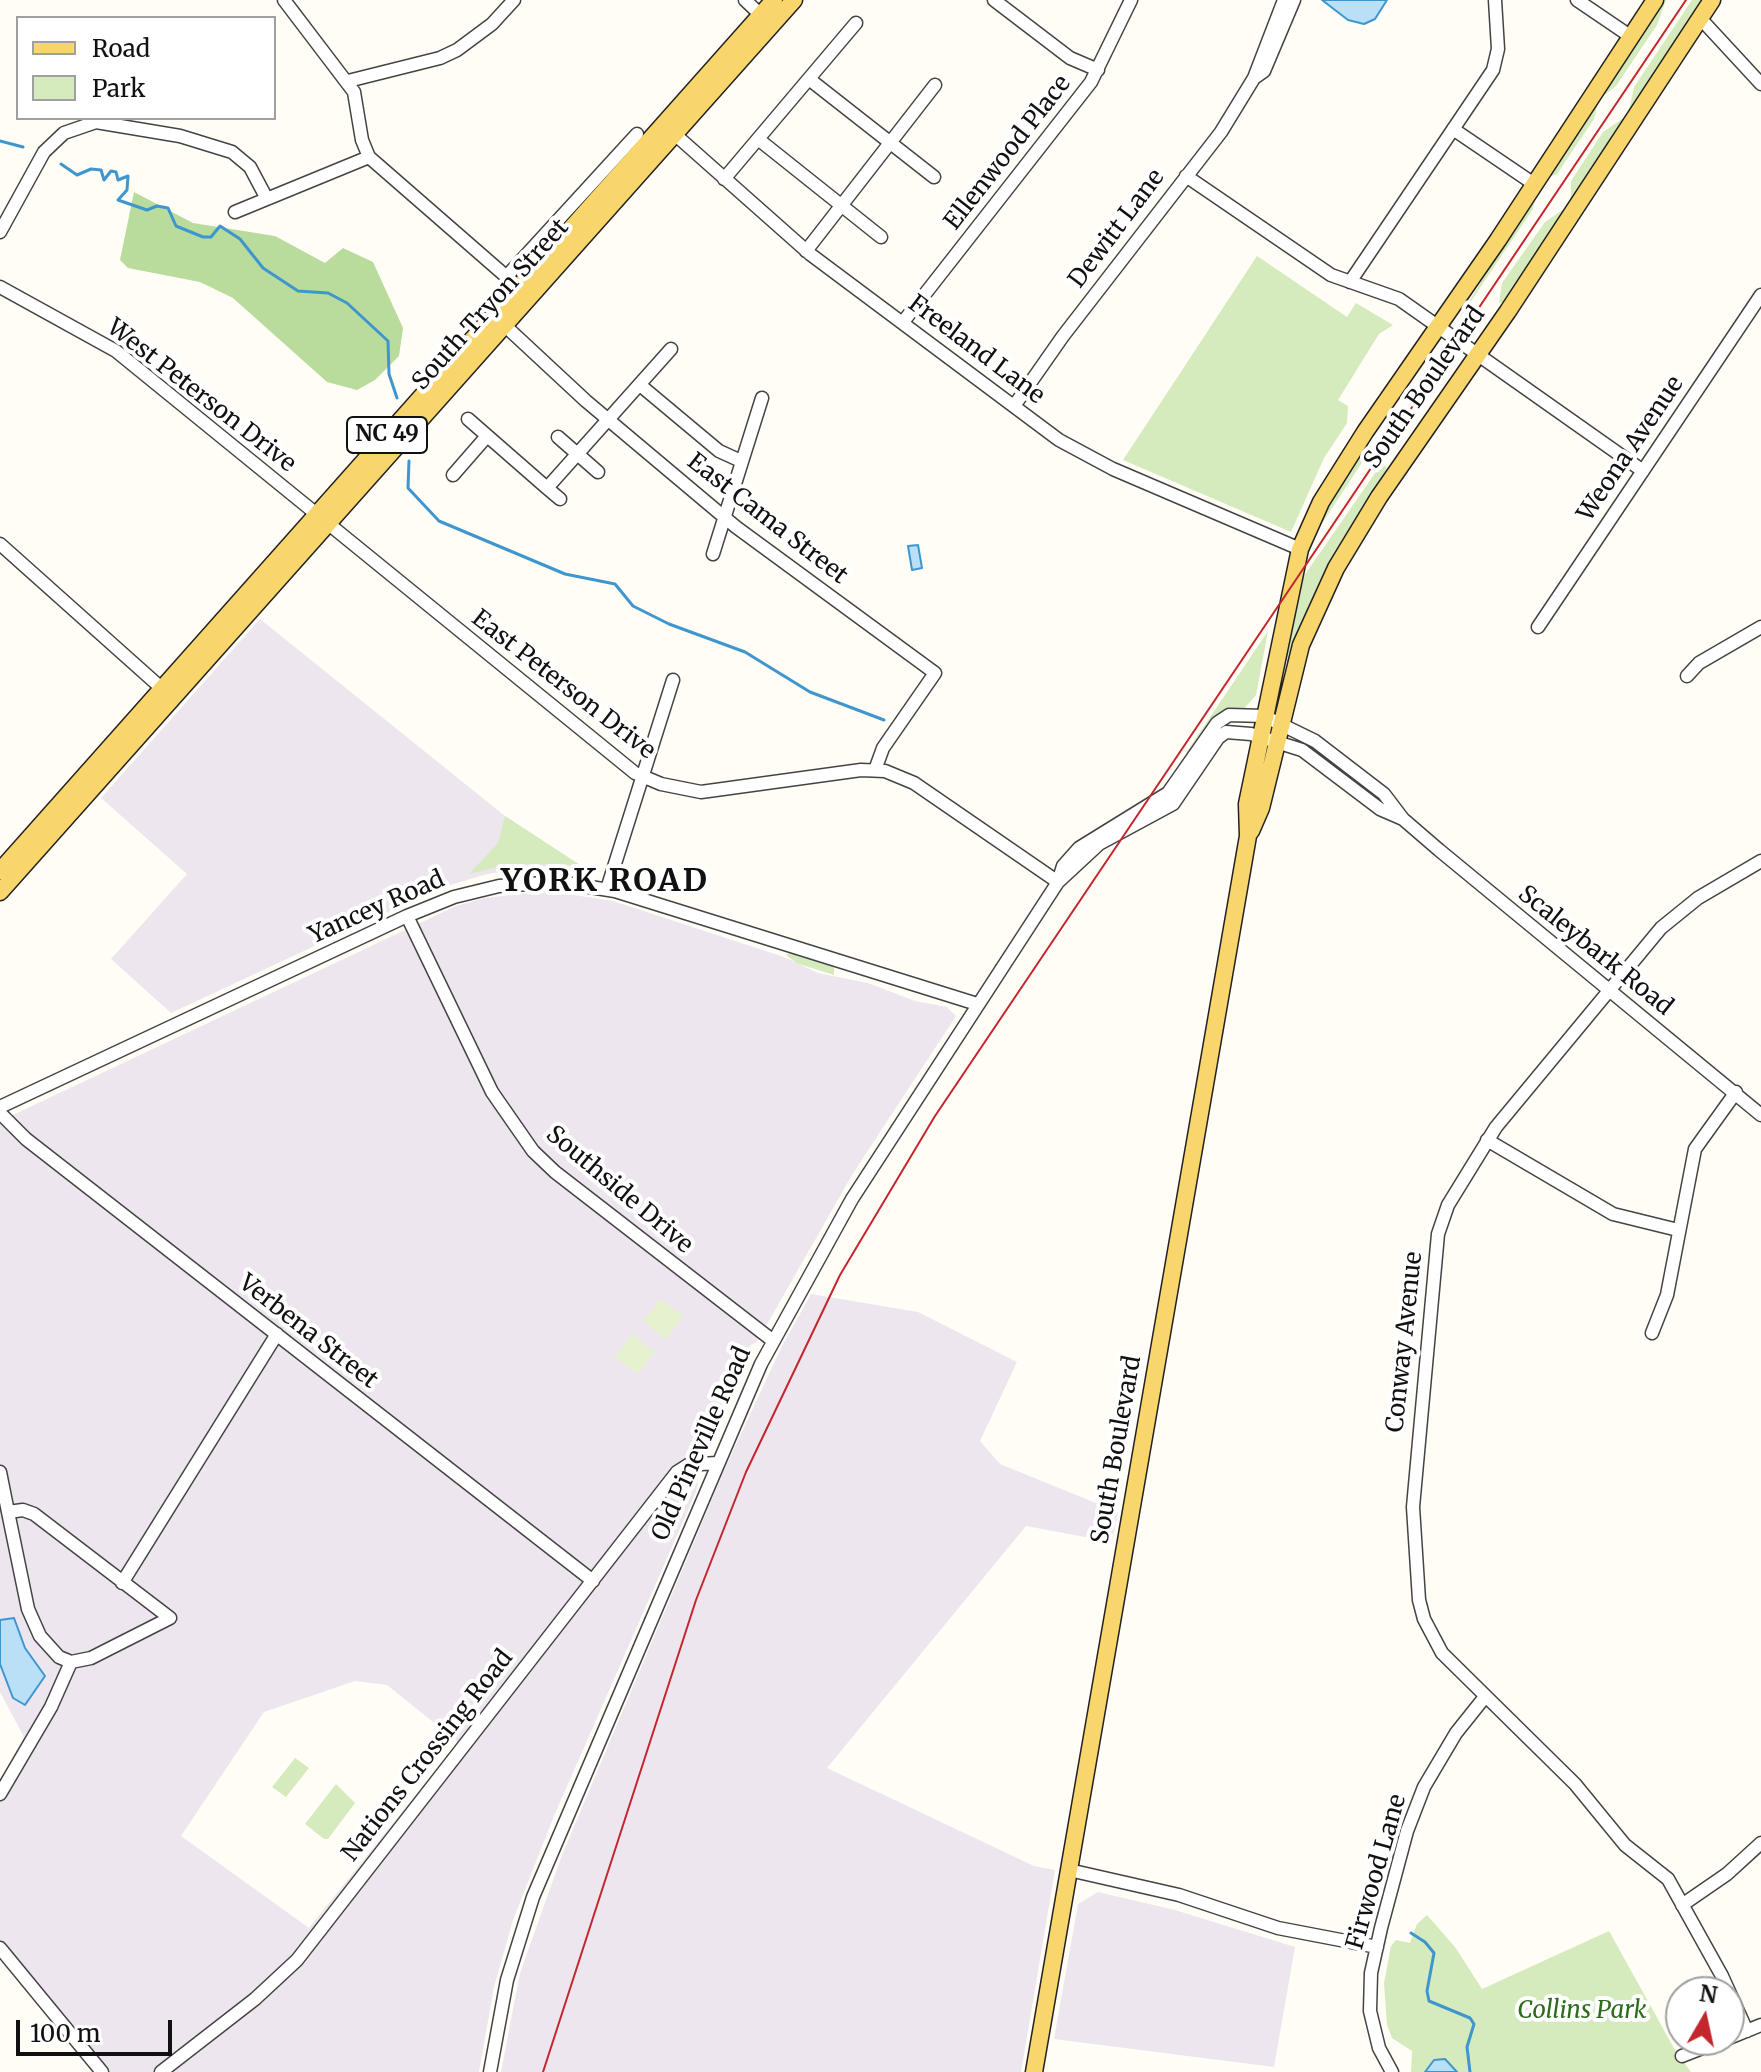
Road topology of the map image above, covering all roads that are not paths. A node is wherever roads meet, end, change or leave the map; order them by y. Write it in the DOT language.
graph roads {
  1 [pos="284,0"];
  2 [pos="745,0"];
  3 [pos="774,0"];
  4 [pos="794,0"];
  5 [pos="994,0"];
  6 [pos="1131,0"];
  7 [pos="1284,0"];
  8 [pos="1294,0"];
  9 [pos="1495,0"];
  10 [pos="1577,0"];
  11 [pos="1655,0"];
  12 [pos="1712,0"];
  13 [pos="510,2"];
  14 [pos="1700,18"];
  15 [pos="766,20"];
  16 [pos="856,23"];
  17 [pos="1630,36"];
  18 [pos="1098,70"];
  19 [pos="1254,78"];
  20 [pos="809,79"];
  21 [pos="348,81"];
  22 [pos="1761,84"];
  23 [pos="935,85"];
  24 [pos="1453,129"];
  25 [pos="670,130"];
  26 [pos="637,134"];
  27 [pos="758,139"];
  28 [pos="890,143"];
  29 [pos="369,157"];
  30 [pos="1186,176"];
  31 [pos="934,177"];
  32 [pos="724,179"];
  33 [pos="1534,184"];
  34 [pos="267,199"];
  35 [pos="842,206"];
  36 [pos="235,212"];
  37 [pos="0,232"];
  38 [pos="881,237"];
  39 [pos="806,251"];
  40 [pos="1350,282"];
  41 [pos="0,287"];
  42 [pos="518,287"];
  43 [pos="1761,295"];
  44 [pos="499,321"];
  45 [pos="903,322"];
  46 [pos="1438,326"];
  47 [pos="671,349"];
  48 [pos="1476,353"];
  49 [pos="640,385"];
  50 [pos="762,398"];
  51 [pos="1014,406"];
  52 [pos="468,419"];
  53 [pos="608,420"];
  54 [pos="487,436"];
  55 [pos="558,437"];
  56 [pos="577,454"];
  57 [pos="741,461"];
  58 [pos="1643,471"];
  59 [pos="598,472"];
  60 [pos="453,475"];
  61 [pos="547,488"];
  62 [pos="560,499"];
  63 [pos="723,516"];
  64 [pos="323,520"];
  65 [pos="0,544"];
  66 [pos="1300,549"];
  67 [pos="713,554"];
  68 [pos="1538,627"];
  69 [pos="1761,627"];
  70 [pos="1687,676"];
  71 [pos="673,680"];
  72 [pos="168,694"];
  73 [pos="1264,716"];
  74 [pos="1281,722"];
  75 [pos="1268,739"];
  76 [pos="875,770"];
  77 [pos="642,776"];
  78 [pos="1403,819"];
  79 [pos="1761,861"];
  80 [pos="0,871"];
  81 [pos="1058,882"];
  82 [pos="607,889"];
  83 [pos="0,892"];
  84 [pos="407,916"];
  85 [pos="1608,990"];
  86 [pos="977,1004"];
  87 [pos="1736,1092"];
  88 [pos="0,1110"];
  89 [pos="1761,1115"];
  90 [pos="1487,1140"];
  91 [pos="1678,1230"];
  92 [pos="1652,1333"];
  93 [pos="277,1334"];
  94 [pos="772,1340"];
  95 [pos="716,1463"];
  96 [pos="0,1472"];
  97 [pos="8,1512"];
  98 [pos="593,1581"];
  99 [pos="122,1583"];
  100 [pos="71,1662"];
  101 [pos="1484,1698"];
  102 [pos="0,1794"];
  103 [pos="1761,1843"];
  104 [pos="1069,1870"];
  105 [pos="1682,1905"];
  106 [pos="1377,1947"];
  107 [pos="0,1948"];
  108 [pos="1761,2025"];
  109 [pos="1747,2031"];
  110 [pos="102,2072"];
  111 [pos="161,2072"];
  112 [pos="490,2072"];
  113 [pos="1034,2072"];
  114 [pos="1392,2072"];
  1 -- 21 [label="street"];
  2 -- 15 [label="street"];
  3 -- 15 [label="main road, South Tryon Street / NC 49"];
  4 -- 15 [label="main road, South Tryon Street / NC 49"];
  5 -- 18 [label="street"];
  6 -- 18 [label="street, Ellenwood Place"];
  7 -- 19 [label="street, Dewitt Lane"];
  8 -- 19 [label="street, Dewitt Lane"];
  9 -- 24 [label="street"];
  10 -- 17 [label="street"];
  11 -- 17 [label="main road, South Boulevard"];
  12 -- 14 [label="main road, South Boulevard"];
  13 -- 21 [label="street"];
  14 -- 22 [label="street"];
  14 -- 48 [label="main road, South Boulevard"];
  15 -- 25 [label="main road, South Tryon Street / NC 49"];
  16 -- 20 [label="street"];
  17 -- 33 [label="main road, South Boulevard"];
  18 -- 45 [label="street, Ellenwood Place"];
  19 -- 30 [label="street, Dewitt Lane"];
  20 -- 27 [label="street"];
  20 -- 28 [label="street"];
  21 -- 29 [label="street"];
  23 -- 28 [label="street"];
  24 -- 33 [label="street"];
  24 -- 40 [label="street"];
  25 -- 32 [label="street, Freeland Lane"];
  25 -- 42 [label="main road, South Tryon Street / NC 49"];
  26 -- 42 [label="street"];
  27 -- 32 [label="street"];
  27 -- 35 [label="street"];
  28 -- 31 [label="street"];
  28 -- 35 [label="street"];
  29 -- 34 [label="street"];
  29 -- 42 [label="street"];
  30 -- 40 [label="street"];
  30 -- 51 [label="street, Dewitt Lane"];
  32 -- 39 [label="street, Freeland Lane"];
  33 -- 46 [label="main road, South Boulevard"];
  34 -- 36 [label="street"];
  34 -- 37 [label="street"];
  35 -- 38 [label="street"];
  35 -- 39 [label="street"];
  39 -- 45 [label="street, Freeland Lane"];
  40 -- 46 [label="street"];
  41 -- 64 [label="street, West Peterson Drive"];
  42 -- 44 [label="main road, South Tryon Street / NC 49"];
  43 -- 58 [label="street, Weona Avenue"];
  44 -- 53 [label="street, East Cama Street"];
  44 -- 64 [label="main road, South Tryon Street / NC 49"];
  45 -- 51 [label="street, Freeland Lane"];
  46 -- 48 [label="street"];
  46 -- 66 [label="main road, South Boulevard"];
  47 -- 49 [label="street"];
  48 -- 58 [label="street"];
  48 -- 74 [label="main road, South Boulevard"];
  49 -- 53 [label="street"];
  49 -- 57 [label="street"];
  50 -- 57 [label="street"];
  51 -- 66 [label="street, Freeland Lane"];
  52 -- 54 [label="street"];
  53 -- 56 [label="street"];
  53 -- 63 [label="street, East Cama Street"];
  54 -- 60 [label="street"];
  54 -- 61 [label="street"];
  55 -- 56 [label="street"];
  56 -- 59 [label="street"];
  56 -- 61 [label="street"];
  57 -- 63 [label="street"];
  58 -- 68 [label="street, Weona Avenue"];
  61 -- 62 [label="street"];
  63 -- 67 [label="street"];
  63 -- 76 [label="street, East Cama Street"];
  64 -- 72 [label="main road, South Tryon Street / NC 49"];
  64 -- 77 [label="street, East Peterson Drive"];
  65 -- 72 [label="street"];
  66 -- 73 [label="main road, South Boulevard"];
  69 -- 70 [label="street"];
  71 -- 77 [label="street"];
  72 -- 80 [label="main road, South Tryon Street / NC 49"];
  72 -- 83 [label="main road, South Tryon Street / NC 49"];
  73 -- 74 [label="street, Scaleybark Road"];
  73 -- 75 [label="main road, South Boulevard"];
  73 -- 81 [label="street, Old Pineville Road"];
  74 -- 75 [label="main road, South Boulevard"];
  74 -- 78 [label="street, Scaleybark Road"];
  75 -- 78 [label="street, Scaleybark Road"];
  75 -- 81 [label="street, Old Pineville Road"];
  75 -- 104 [label="main road, South Boulevard"];
  76 -- 77 [label="street, East Peterson Drive"];
  76 -- 81 [label="street, East Peterson Drive"];
  77 -- 82 [label="street"];
  78 -- 85 [label="street, Scaleybark Road"];
  79 -- 85 [label="street, Conway Avenue"];
  81 -- 86 [label="street, Old Pineville Road"];
  82 -- 84 [label="street, Yancey Road"];
  82 -- 86 [label="street, Yancey Road"];
  84 -- 88 [label="street, Yancey Road"];
  84 -- 94 [label="street, Southside Drive"];
  85 -- 87 [label="street, Scaleybark Road"];
  85 -- 90 [label="street, Conway Avenue"];
  86 -- 94 [label="street, Old Pineville Road"];
  87 -- 89 [label="street, Scaleybark Road"];
  87 -- 91 [label="street"];
  88 -- 93 [label="street, Verbena Street"];
  90 -- 91 [label="street"];
  90 -- 101 [label="street, Conway Avenue"];
  91 -- 92 [label="street"];
  93 -- 98 [label="street, Verbena Street"];
  93 -- 99 [label="street"];
  94 -- 95 [label="street, Old Pineville Road"];
  95 -- 98 [label="street, Nations Crossing Road"];
  95 -- 112 [label="street, Old Pineville Road"];
  96 -- 97 [label="street"];
  97 -- 99 [label="street"];
  97 -- 100 [label="street"];
  98 -- 111 [label="street, Nations Crossing Road"];
  99 -- 100 [label="street"];
  100 -- 102 [label="street"];
  101 -- 105 [label="street, Conway Avenue"];
  101 -- 106 [label="street, Firwood Lane"];
  103 -- 105 [label="street"];
  104 -- 106 [label="street"];
  104 -- 113 [label="main road, South Boulevard"];
  105 -- 109 [label="street, Conway Avenue"];
  106 -- 114 [label="street, Firwood Lane"];
  107 -- 110 [label="street"];
  108 -- 109 [label="street"];
}
